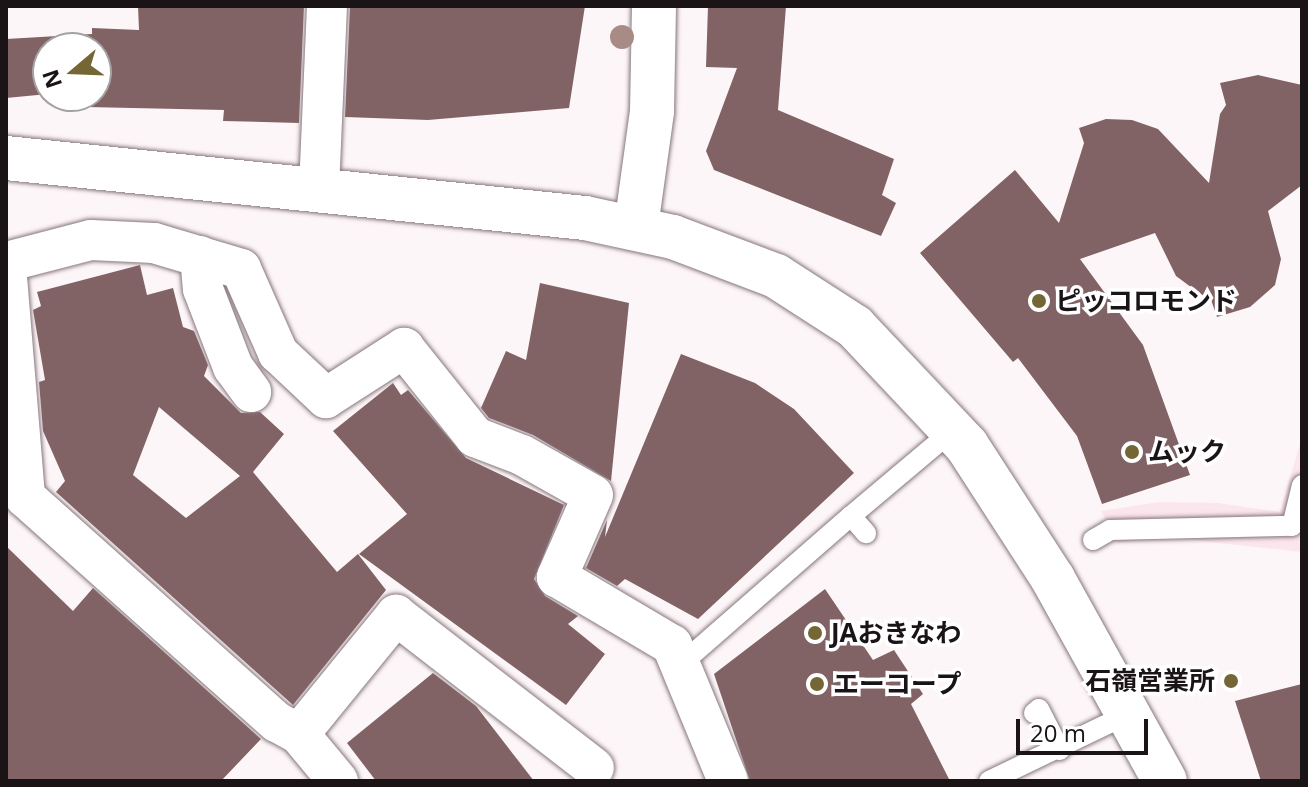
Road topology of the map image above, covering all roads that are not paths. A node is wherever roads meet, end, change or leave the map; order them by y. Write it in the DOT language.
graph roads {
  1 [pos="327,6"];
  2 [pos="654,6"];
  3 [pos="6,158"];
  4 [pos="319,189"];
  5 [pos="636,227"];
  6 [pos="200,256"];
  7 [pos="6,263"];
  8 [pos="251,392"];
  9 [pos="953,430"];
  10 [pos="1302,485"];
  11 [pos="851,516"];
  12 [pos="866,533"];
  13 [pos="1093,540"];
  14 [pos="680,665"];
  15 [pos="1034,713"];
  16 [pos="1128,714"];
  17 [pos="299,734"];
  18 [pos="1060,750"];
  19 [pos="594,768"];
  20 [pos="338,781"];
  21 [pos="728,781"];
  22 [pos="989,781"];
  23 [pos="1165,781"];
  1 -- 4 [label="street"];
  2 -- 5 [label="street"];
  3 -- 4 [label="street"];
  4 -- 5 [label="street"];
  5 -- 9 [label="street"];
  6 -- 7 [label="street"];
  6 -- 8 [label="street"];
  6 -- 14 [label="street"];
  7 -- 17 [label="street"];
  9 -- 11 [label="lane"];
  9 -- 16 [label="street"];
  10 -- 13 [label="lane"];
  11 -- 12 [label="lane"];
  11 -- 14 [label="lane"];
  14 -- 21 [label="street"];
  15 -- 18 [label="lane"];
  16 -- 18 [label="lane"];
  16 -- 23 [label="street"];
  17 -- 19 [label="street"];
  17 -- 20 [label="street"];
  18 -- 22 [label="lane"];
}
